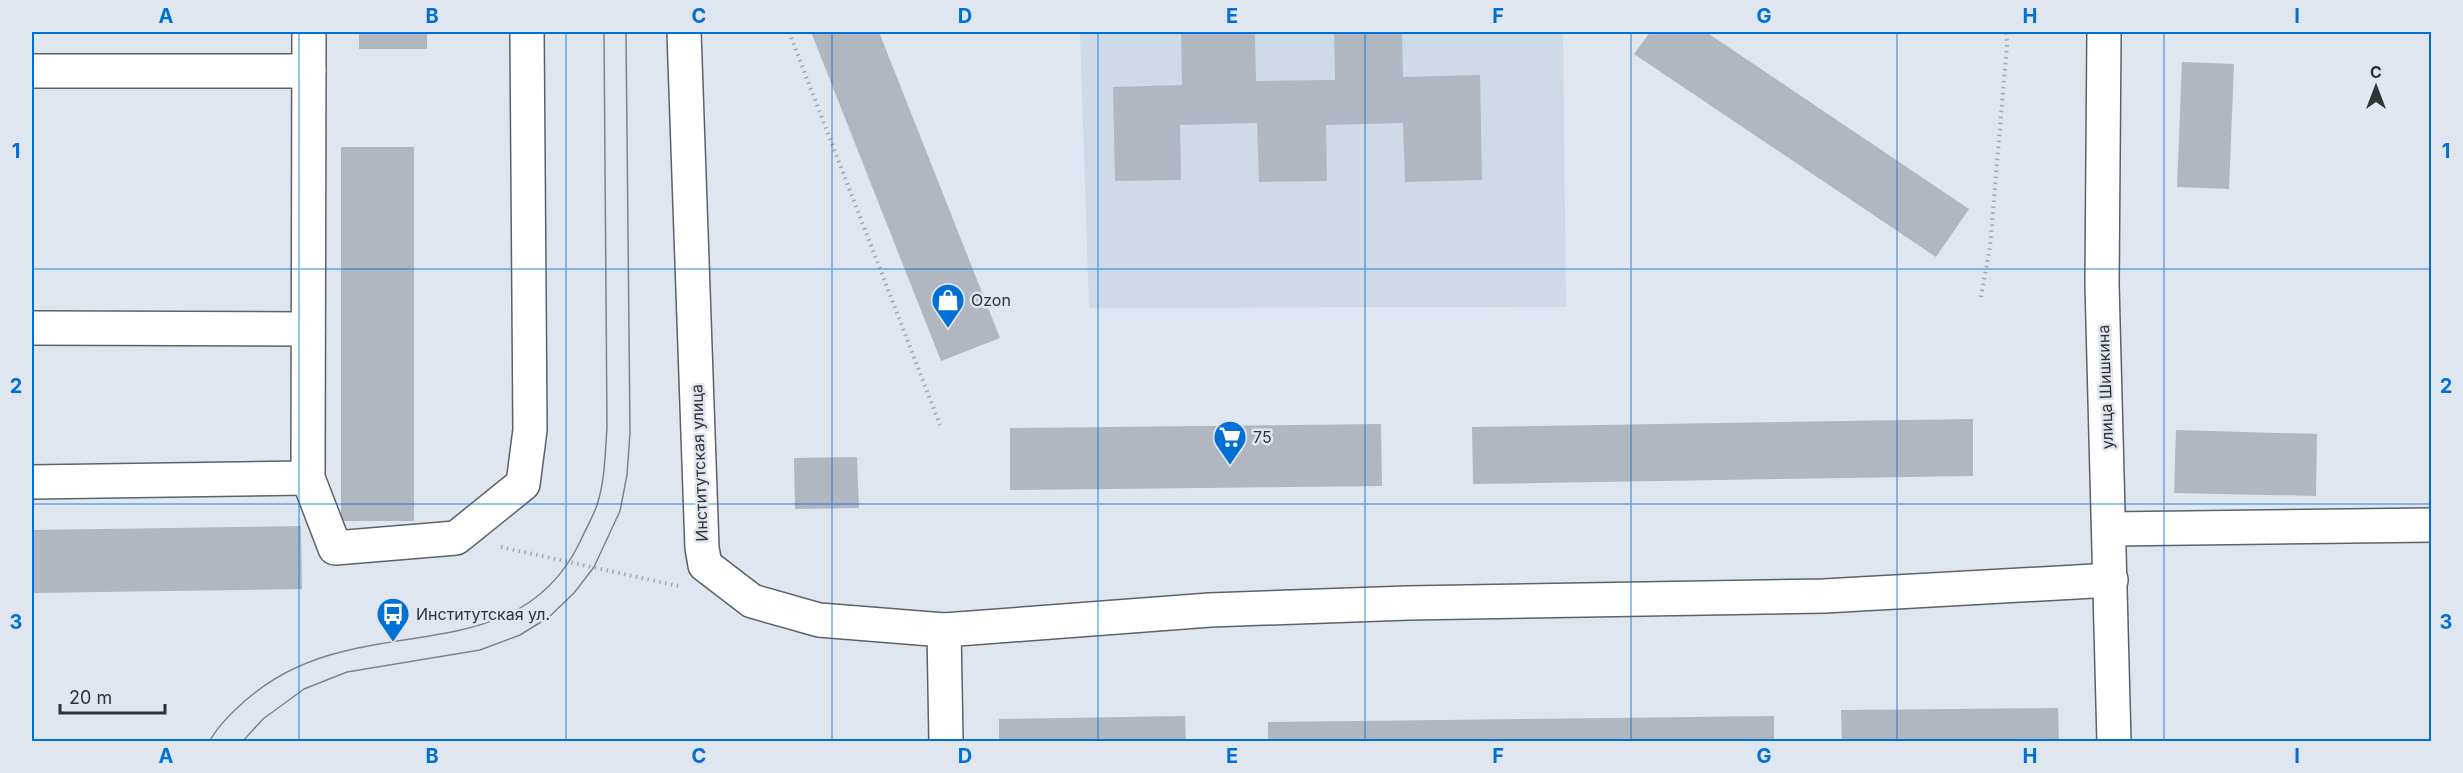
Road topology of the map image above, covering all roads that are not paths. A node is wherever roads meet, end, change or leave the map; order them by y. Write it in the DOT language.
graph roads {
  1 [pos="309,32"];
  2 [pos="527,32"];
  3 [pos="684,32"];
  4 [pos="2104,32"];
  5 [pos="32,71"];
  6 [pos="309,71"];
  7 [pos="32,328"];
  8 [pos="308,329"];
  9 [pos="308,478"];
  10 [pos="32,482"];
  11 [pos="2432,525"];
  12 [pos="2110,529"];
  13 [pos="2111,580"];
  14 [pos="944,630"];
  15 [pos="946,741"];
  16 [pos="2114,741"];
  1 -- 6 [label="street"];
  2 -- 9 [label="street"];
  3 -- 14 [label="street, Институтская улица"];
  4 -- 12 [label="street, улица Шишкина"];
  5 -- 6 [label="street"];
  6 -- 8 [label="street"];
  7 -- 8 [label="street"];
  8 -- 9 [label="street"];
  9 -- 10 [label="street"];
  11 -- 12 [label="street"];
  12 -- 13 [label="street, улица Шишкина"];
  13 -- 14 [label="street, Институтская улица"];
  13 -- 16 [label="street, улица Шишкина"];
  14 -- 15 [label="street"];
}
